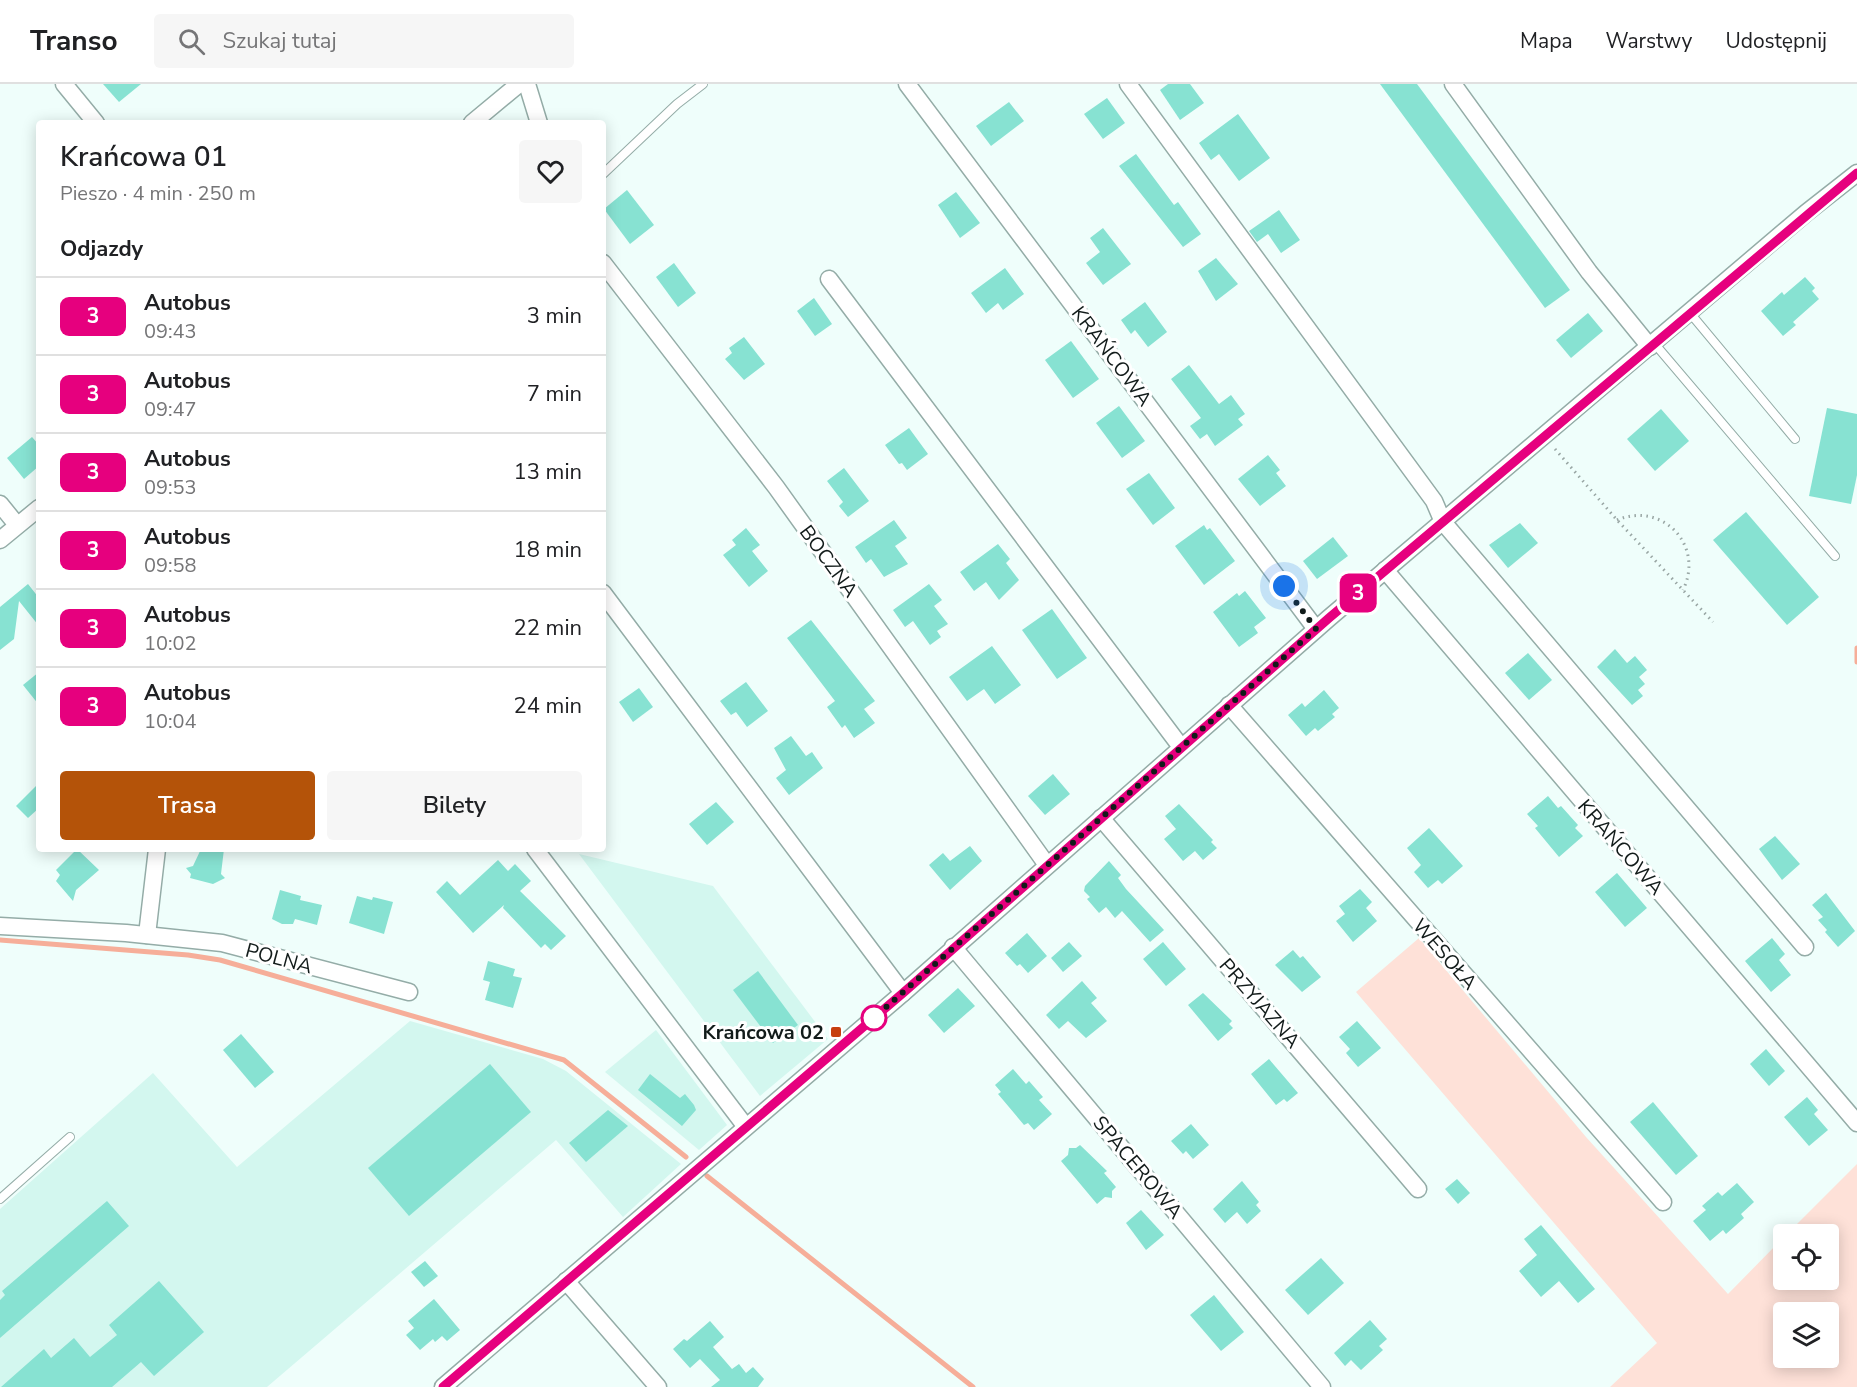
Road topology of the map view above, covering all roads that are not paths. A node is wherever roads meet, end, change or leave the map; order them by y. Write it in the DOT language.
graph roads {
  1 [pos="64,84"];
  2 [pos="519,84"];
  3 [pos="528,84"];
  4 [pos="703,84"];
  5 [pos="907,84"];
  6 [pos="1128,84"];
  7 [pos="1453,84"];
  8 [pos="94,120"];
  9 [pos="476,120"];
  10 [pos="538,120"];
  11 [pos="606,171"];
  12 [pos="1857,173"];
  13 [pos="606,267"];
  14 [pos="829,279"];
  15 [pos="1690,313"];
  16 [pos="1652,345"];
  17 [pos="1795,439"];
  18 [pos="0,504"];
  19 [pos="36,510"];
  20 [pos="1443,522"];
  21 [pos="17,525"];
  22 [pos="0,540"];
  23 [pos="1835,556"];
  24 [pos="1385,570"];
  25 [pos="606,597"];
  26 [pos="1316,629"];
  27 [pos="1229,705"];
  28 [pos="1181,747"];
  29 [pos="1101,818"];
  30 [pos="157,852"];
  31 [pos="537,852"];
  32 [pos="1047,865"];
  33 [pos="0,926"];
  34 [pos="147,935"];
  35 [pos="953,947"];
  36 [pos="1805,947"];
  37 [pos="409,992"];
  38 [pos="903,993"];
  39 [pos="1857,1123"];
  40 [pos="746,1127"];
  41 [pos="70,1137"];
  42 [pos="1418,1189"];
  43 [pos="0,1199"];
  44 [pos="1663,1202"];
  45 [pos="566,1281"];
  46 [pos="443,1387"];
  47 [pos="658,1387"];
  48 [pos="1322,1387"];
  1 -- 8 [label="street"];
  2 -- 9 [label="street"];
  3 -- 10 [label="street"];
  4 -- 11 [label="lane"];
  5 -- 26 [label="street, KRAŃCOWA"];
  6 -- 20 [label="street"];
  7 -- 16 [label="street"];
  12 -- 15 [label="street"];
  13 -- 32 [label="street, BOCZNA"];
  14 -- 28 [label="street"];
  15 -- 16 [label="street"];
  15 -- 17 [label="lane"];
  16 -- 20 [label="street"];
  16 -- 23 [label="lane"];
  18 -- 21 [label="street"];
  19 -- 21 [label="street"];
  20 -- 24 [label="street"];
  20 -- 36 [label="street"];
  21 -- 22 [label="street"];
  24 -- 26 [label="street"];
  24 -- 39 [label="street, KRAŃCOWA"];
  25 -- 38 [label="street"];
  26 -- 27 [label="street"];
  27 -- 28 [label="street"];
  27 -- 44 [label="street, WESOŁA"];
  28 -- 29 [label="street"];
  29 -- 32 [label="street"];
  29 -- 42 [label="street, PRZYJAZNA"];
  30 -- 34 [label="street"];
  31 -- 40 [label="street"];
  32 -- 35 [label="street"];
  33 -- 34 [label="street, POLNA"];
  34 -- 37 [label="street, POLNA"];
  35 -- 38 [label="street"];
  35 -- 48 [label="street, SPACEROWA"];
  38 -- 40 [label="street"];
  40 -- 45 [label="street"];
  41 -- 43 [label="lane"];
  45 -- 46 [label="street"];
  45 -- 47 [label="street"];
}
